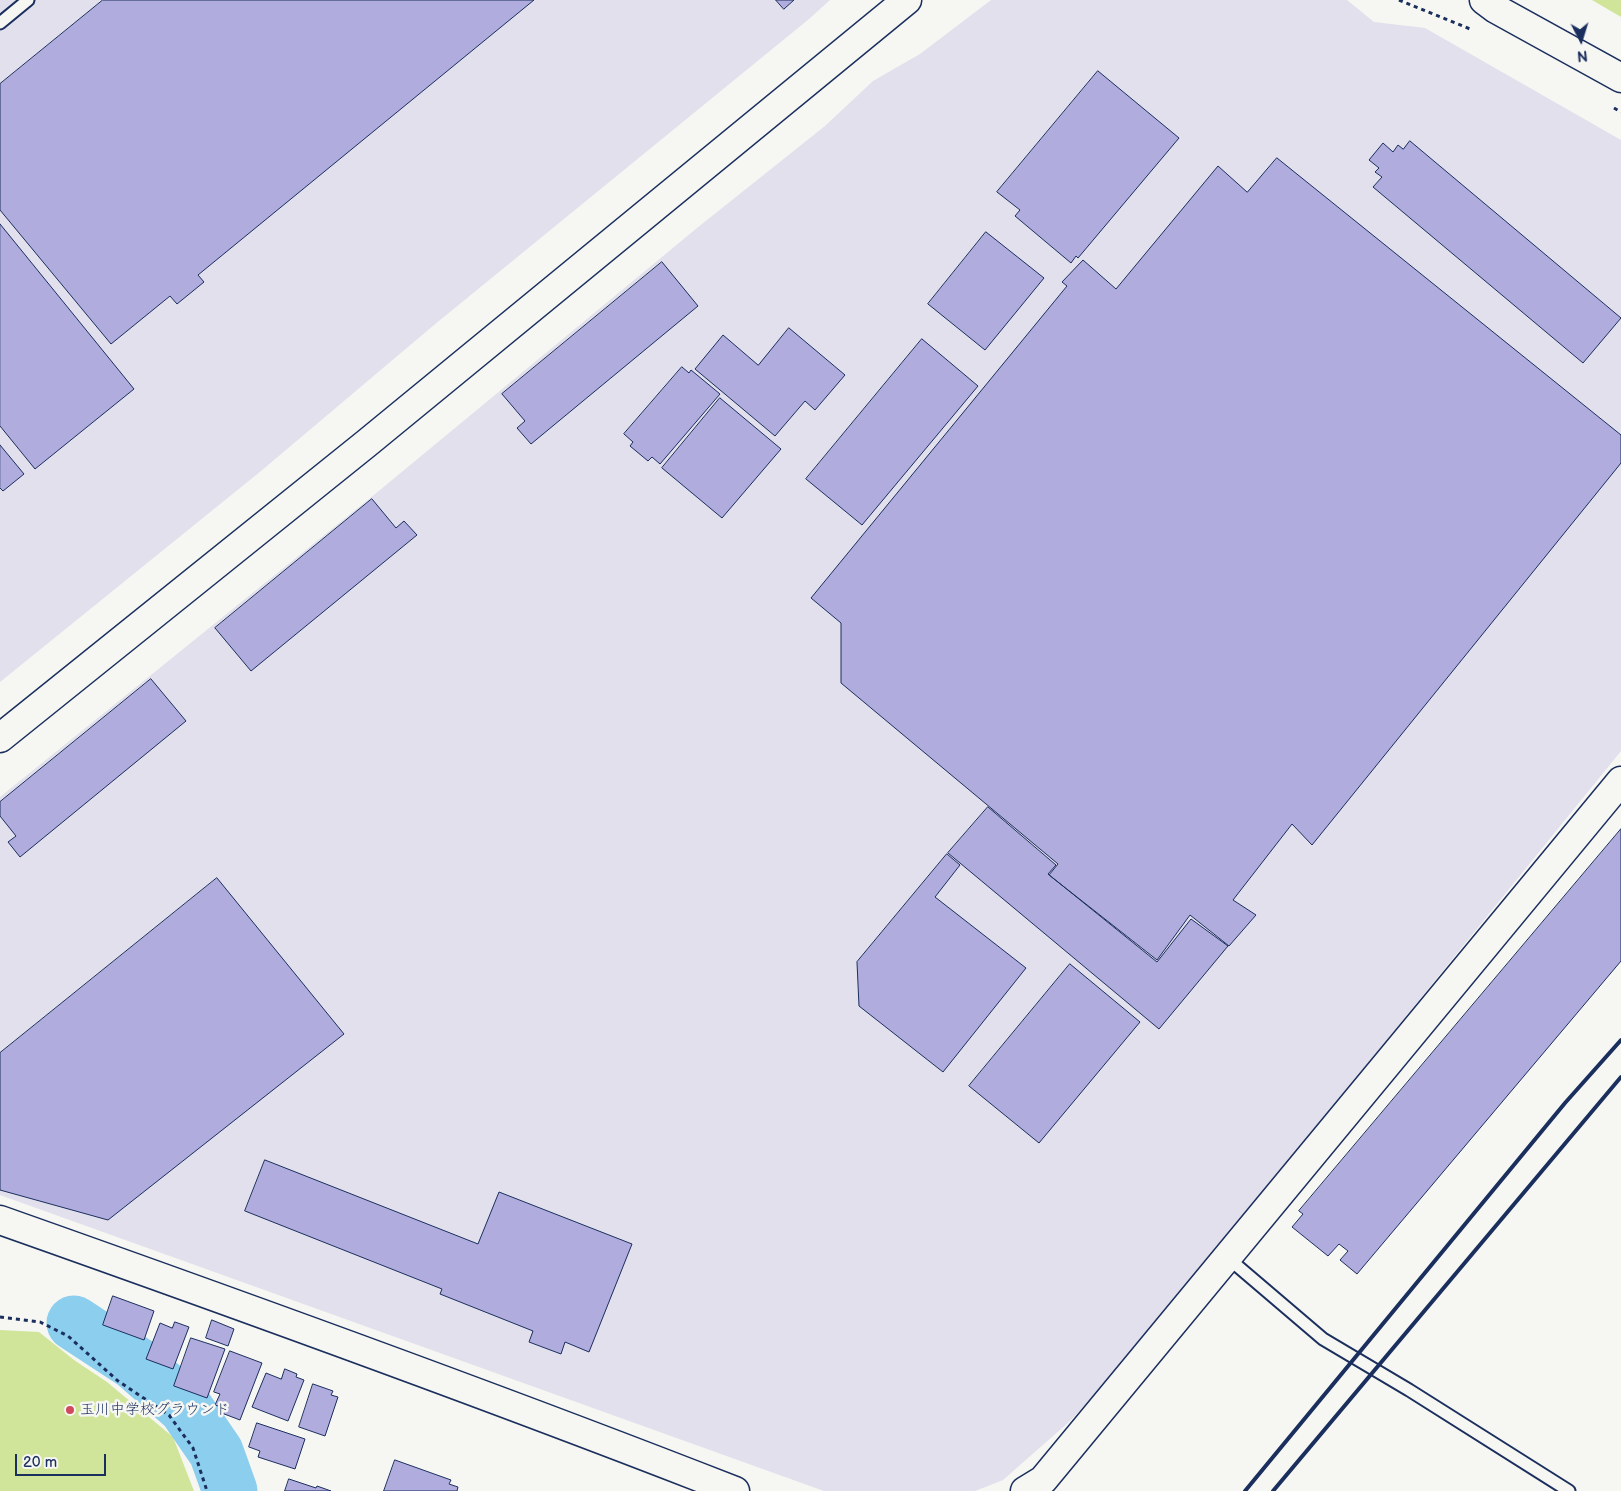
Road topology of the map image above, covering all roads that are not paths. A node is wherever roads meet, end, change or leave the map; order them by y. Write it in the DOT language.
graph roads {
  1 [pos="28,0"];
  2 [pos="908,0"];
  3 [pos="1484,0"];
  4 [pos="0,23"];
  5 [pos="1621,78"];
  6 [pos="0,738"];
  7 [pos="1621,781"];
  8 [pos="0,1220"];
  9 [pos="1228,1258"];
  10 [pos="735,1491"];
  11 [pos="1025,1491"];
  12 [pos="1569,1491"];
  1 -- 4 [label="lane"];
  2 -- 6 [label="street"];
  3 -- 5 [label="street"];
  7 -- 9 [label="street"];
  8 -- 10 [label="street"];
  9 -- 11 [label="street"];
  9 -- 12 [label="lane"];
}
